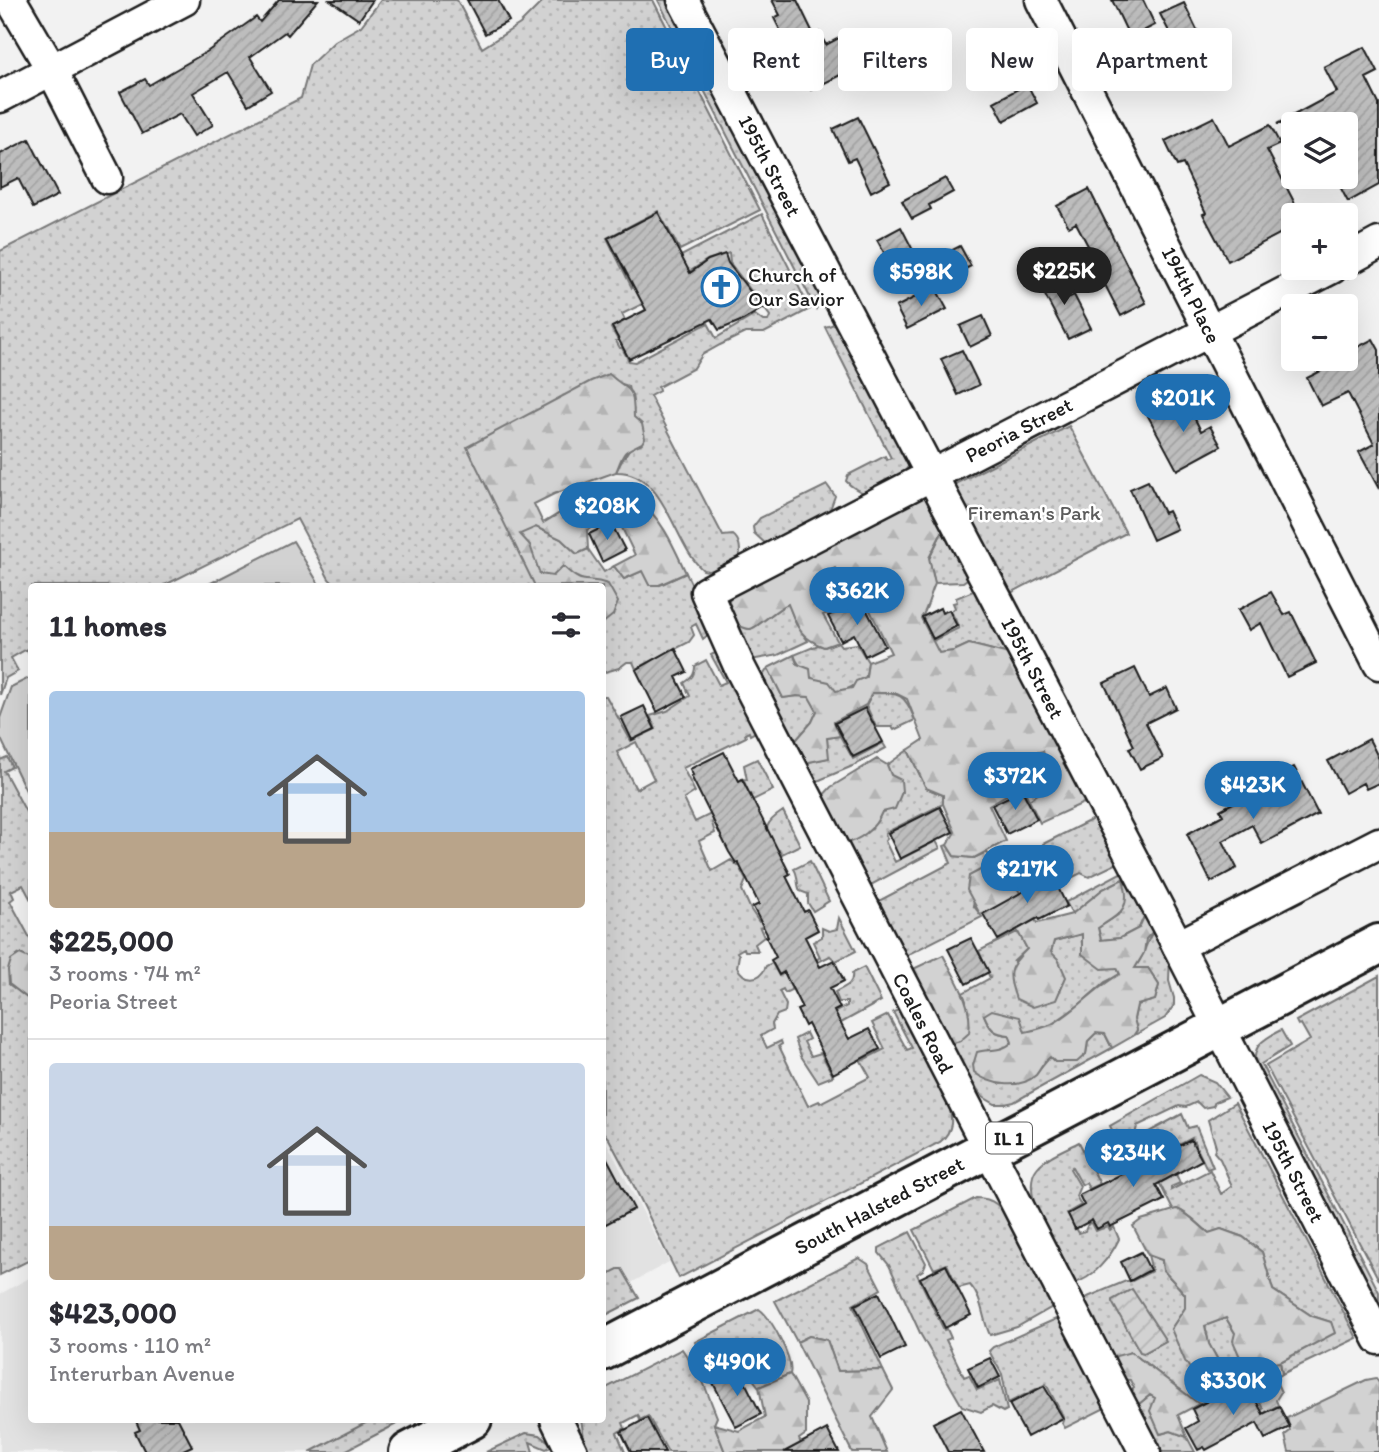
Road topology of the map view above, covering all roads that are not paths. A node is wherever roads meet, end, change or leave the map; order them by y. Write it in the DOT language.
graph roads {
  1 [pos="10,0"];
  2 [pos="184,0"];
  3 [pos="683,0"];
  4 [pos="1041,0"];
  5 [pos="52,70"];
  6 [pos="0,97"];
  7 [pos="107,178"];
  8 [pos="1379,243"];
  9 [pos="1358,254"];
  10 [pos="1309,280"];
  11 [pos="1209,331"];
  12 [pos="932,477"];
  13 [pos="706,592"];
  14 [pos="1379,664"];
  15 [pos="1379,843"];
  16 [pos="1379,944"];
  17 [pos="1178,946"];
  18 [pos="1219,1028"];
  19 [pos="988,1149"];
  20 [pos="1379,1339"];
  21 [pos="606,1349"];
  22 [pos="463,1423"];
  23 [pos="558,1423"];
  24 [pos="409,1452"];
  25 [pos="572,1452"];
  26 [pos="1145,1452"];
  1 -- 5 [label="street"];
  2 -- 5 [label="street"];
  3 -- 12 [label="street, 195th Street"];
  4 -- 11 [label="street, 194th Place"];
  5 -- 6 [label="street"];
  5 -- 7 [label="street"];
  8 -- 9 [label="street"];
  10 -- 11 [label="street, Peoria Street"];
  11 -- 12 [label="street, Peoria Street"];
  11 -- 14 [label="street, 194th Place"];
  12 -- 13 [label="street, Peoria Street"];
  12 -- 17 [label="street, 195th Street"];
  13 -- 19 [label="street, Coales Road"];
  15 -- 17 [label="street"];
  16 -- 18 [label="main road, South Halsted Street / IL 1"];
  17 -- 18 [label="street, 195th Street"];
  18 -- 19 [label="main road, South Halsted Street / IL 1"];
  18 -- 20 [label="street, 195th Street"];
  19 -- 21 [label="main road, South Halsted Street / IL 1"];
  19 -- 26 [label="street, Coales Road"];
  22 -- 24 [label="main road"];
  23 -- 25 [label="street"];
}
